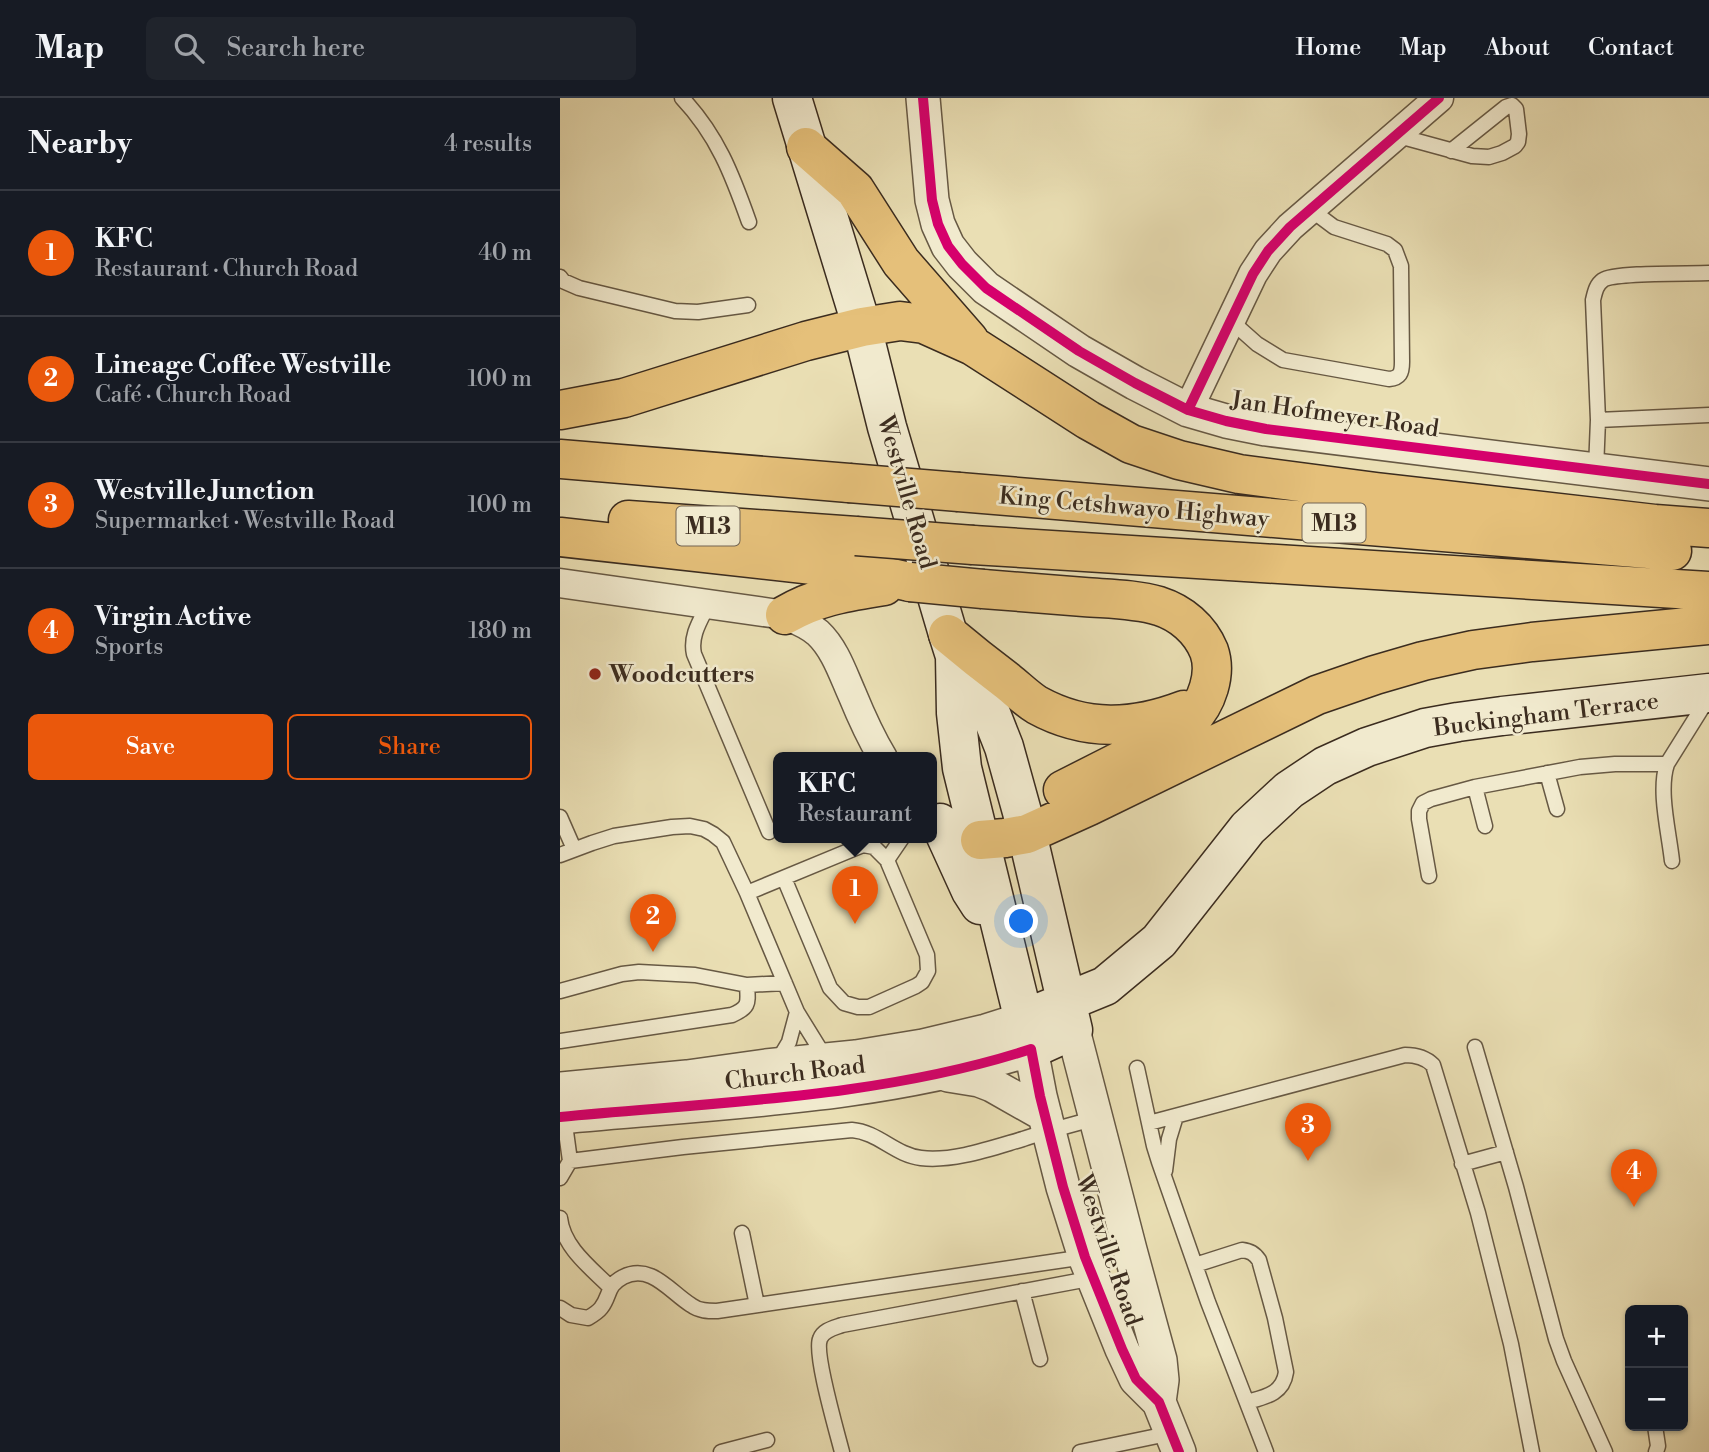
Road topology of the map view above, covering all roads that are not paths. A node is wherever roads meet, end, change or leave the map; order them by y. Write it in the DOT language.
graph roads {
  1 [pos="682,98"];
  2 [pos="694,98"];
  3 [pos="792,98"];
  4 [pos="923,98"];
  5 [pos="1439,98"];
  6 [pos="702,120"];
  7 [pos="1395,135"];
  8 [pos="807,147"];
  9 [pos="1451,150"];
  10 [pos="1310,209"];
  11 [pos="750,222"];
  12 [pos="1709,273"];
  13 [pos="560,277"];
  14 [pos="748,305"];
  15 [pos="1230,320"];
  16 [pos="862,327"];
  17 [pos="973,346"];
  18 [pos="560,410"];
  19 [pos="1188,410"];
  20 [pos="1709,415"];
  21 [pos="1598,421"];
  22 [pos="560,460"];
  23 [pos="1596,470"];
  24 [pos="1709,484"];
  25 [pos="560,515"];
  26 [pos="1709,528"];
  27 [pos="560,537"];
  28 [pos="1709,552"];
  29 [pos="911,582"];
  30 [pos="560,583"];
  31 [pos="1709,591"];
  32 [pos="708,605"];
  33 [pos="785,615"];
  34 [pos="1709,625"];
  35 [pos="951,645"];
  36 [pos="1709,695"];
  37 [pos="1201,704"];
  38 [pos="879,752"];
  39 [pos="1667,764"];
  40 [pos="1547,773"];
  41 [pos="1475,787"];
  42 [pos="1557,809"];
  43 [pos="560,817"];
  44 [pos="948,822"];
  45 [pos="1024,823"];
  46 [pos="1485,826"];
  47 [pos="769,832"];
  48 [pos="864,843"];
  49 [pos="868,843"];
  50 [pos="899,843"];
  51 [pos="574,849"];
  52 [pos="560,855"];
  53 [pos="887,860"];
  54 [pos="1672,861"];
  55 [pos="1429,876"];
  56 [pos="784,878"];
  57 [pos="747,893"];
  58 [pos="785,984"];
  59 [pos="747,985"];
  60 [pos="560,991"];
  61 [pos="797,1012"];
  62 [pos="1069,1016"];
  63 [pos="1027,1034"];
  64 [pos="560,1041"];
  65 [pos="1475,1047"];
  66 [pos="826,1060"];
  67 [pos="775,1065"];
  68 [pos="1137,1068"];
  69 [pos="933,1074"];
  70 [pos="561,1108"];
  71 [pos="1177,1116"];
  72 [pos="1096,1118"];
  73 [pos="1047,1123"];
  74 [pos="1149,1123"];
  75 [pos="1506,1152"];
  76 [pos="570,1161"];
  77 [pos="1107,1161"];
  78 [pos="1462,1164"];
  79 [pos="1165,1176"];
  80 [pos="560,1178"];
  81 [pos="560,1218"];
  82 [pos="742,1233"];
  83 [pos="1195,1265"];
  84 [pos="1089,1268"];
  85 [pos="610,1287"];
  86 [pos="1022,1292"];
  87 [pos="757,1305"];
  88 [pos="560,1308"];
  89 [pos="1040,1359"];
  90 [pos="1159,1402"];
  91 [pos="1247,1402"];
  92 [pos="1655,1431"];
  93 [pos="767,1440"];
  94 [pos="1176,1442"];
  95 [pos="720,1452"];
  96 [pos="842,1452"];
  97 [pos="1080,1452"];
  98 [pos="1266,1452"];
  99 [pos="1532,1452"];
  100 [pos="1605,1452"];
  101 [pos="1656,1452"];
  1 -- 6 [label="lane"];
  2 -- 6 [label="lane"];
  3 -- 8 [label="main road, Westville Road"];
  4 -- 19 [label="street, Jan Hofmeyer Road"];
  5 -- 7 [label="street"];
  6 -- 11 [label="lane"];
  7 -- 9 [label="lane"];
  7 -- 10 [label="street"];
  8 -- 16 [label="main road, Westville Road"];
  8 -- 17 [label="highway"];
  9 -- 9 [label="lane"];
  10 -- 15 [label="street"];
  10 -- 15 [label="lane"];
  12 -- 21 [label="lane"];
  13 -- 14 [label="lane"];
  15 -- 19 [label="street"];
  16 -- 17 [label="highway"];
  16 -- 18 [label="highway"];
  16 -- 35 [label="main road, Westville Road"];
  17 -- 26 [label="highway"];
  19 -- 23 [label="street, Jan Hofmeyer Road"];
  20 -- 21 [label="lane"];
  21 -- 23 [label="lane"];
  22 -- 28 [label="highway, King Cetshwayo Highway / M13, bridge"];
  23 -- 24 [label="street, Jan Hofmeyer Road"];
  25 -- 31 [label="highway, King Cetshwayo Highway / M13, bridge"];
  27 -- 29 [label="highway"];
  29 -- 33 [label="highway"];
  29 -- 37 [label="highway, bridge"];
  30 -- 32 [label="street"];
  32 -- 33 [label="street"];
  32 -- 47 [label="lane"];
  33 -- 38 [label="street"];
  34 -- 45 [label="highway"];
  35 -- 37 [label="highway"];
  35 -- 44 [label="main road, Westville Road"];
  35 -- 45 [label="main road, Westville Road"];
  36 -- 39 [label="lane"];
  36 -- 62 [label="main road, Buckingham Terrace"];
  37 -- 45 [label="highway"];
  39 -- 40 [label="lane"];
  39 -- 54 [label="lane"];
  40 -- 41 [label="lane"];
  40 -- 42 [label="lane"];
  41 -- 46 [label="lane"];
  41 -- 55 [label="lane"];
  43 -- 51 [label="lane"];
  44 -- 45 [label="highway"];
  44 -- 63 [label="main road, Westville Road"];
  45 -- 62 [label="main road, Westville Road"];
  48 -- 56 [label="lane"];
  49 -- 53 [label="lane"];
  50 -- 53 [label="lane"];
  51 -- 52 [label="lane"];
  51 -- 57 [label="lane"];
  53 -- 56 [label="lane"];
  56 -- 57 [label="lane"];
  57 -- 58 [label="lane"];
  58 -- 59 [label="lane"];
  58 -- 61 [label="lane"];
  59 -- 60 [label="lane"];
  59 -- 64 [label="lane"];
  61 -- 66 [label="lane"];
  61 -- 67 [label="lane"];
  62 -- 63 [label="main road, Church Road"];
  62 -- 72 [label="street, Westville Road"];
  63 -- 66 [label="street, Church Road"];
  63 -- 69 [label="street, Church Road"];
  63 -- 73 [label="street, Westville Road"];
  65 -- 75 [label="lane"];
  66 -- 67 [label="street, Church Road"];
  67 -- 70 [label="street, Church Road"];
  68 -- 74 [label="lane"];
  69 -- 70 [label="street, Church Road"];
  69 -- 73 [label="street"];
  70 -- 76 [label="lane"];
  71 -- 74 [label="lane"];
  71 -- 78 [label="lane"];
  71 -- 79 [label="lane"];
  72 -- 73 [label="lane"];
  72 -- 77 [label="street, Westville Road"];
  73 -- 76 [label="lane"];
  73 -- 84 [label="street, Westville Road"];
  74 -- 79 [label="lane"];
  75 -- 78 [label="lane"];
  75 -- 100 [label="lane"];
  76 -- 80 [label="lane"];
  77 -- 84 [label="street"];
  77 -- 90 [label="street, Westville Road"];
  78 -- 99 [label="lane"];
  79 -- 83 [label="lane"];
  81 -- 85 [label="lane"];
  82 -- 87 [label="lane"];
  83 -- 91 [label="lane"];
  83 -- 91 [label="lane"];
  84 -- 86 [label="lane"];
  84 -- 87 [label="lane"];
  84 -- 90 [label="street, Westville Road"];
  85 -- 87 [label="lane"];
  85 -- 88 [label="lane"];
  86 -- 89 [label="lane"];
  86 -- 96 [label="lane"];
  90 -- 94 [label="street, Westville Road"];
  91 -- 98 [label="lane"];
  92 -- 101 [label="lane"];
  93 -- 95 [label="lane"];
  94 -- 97 [label="lane"];
}
